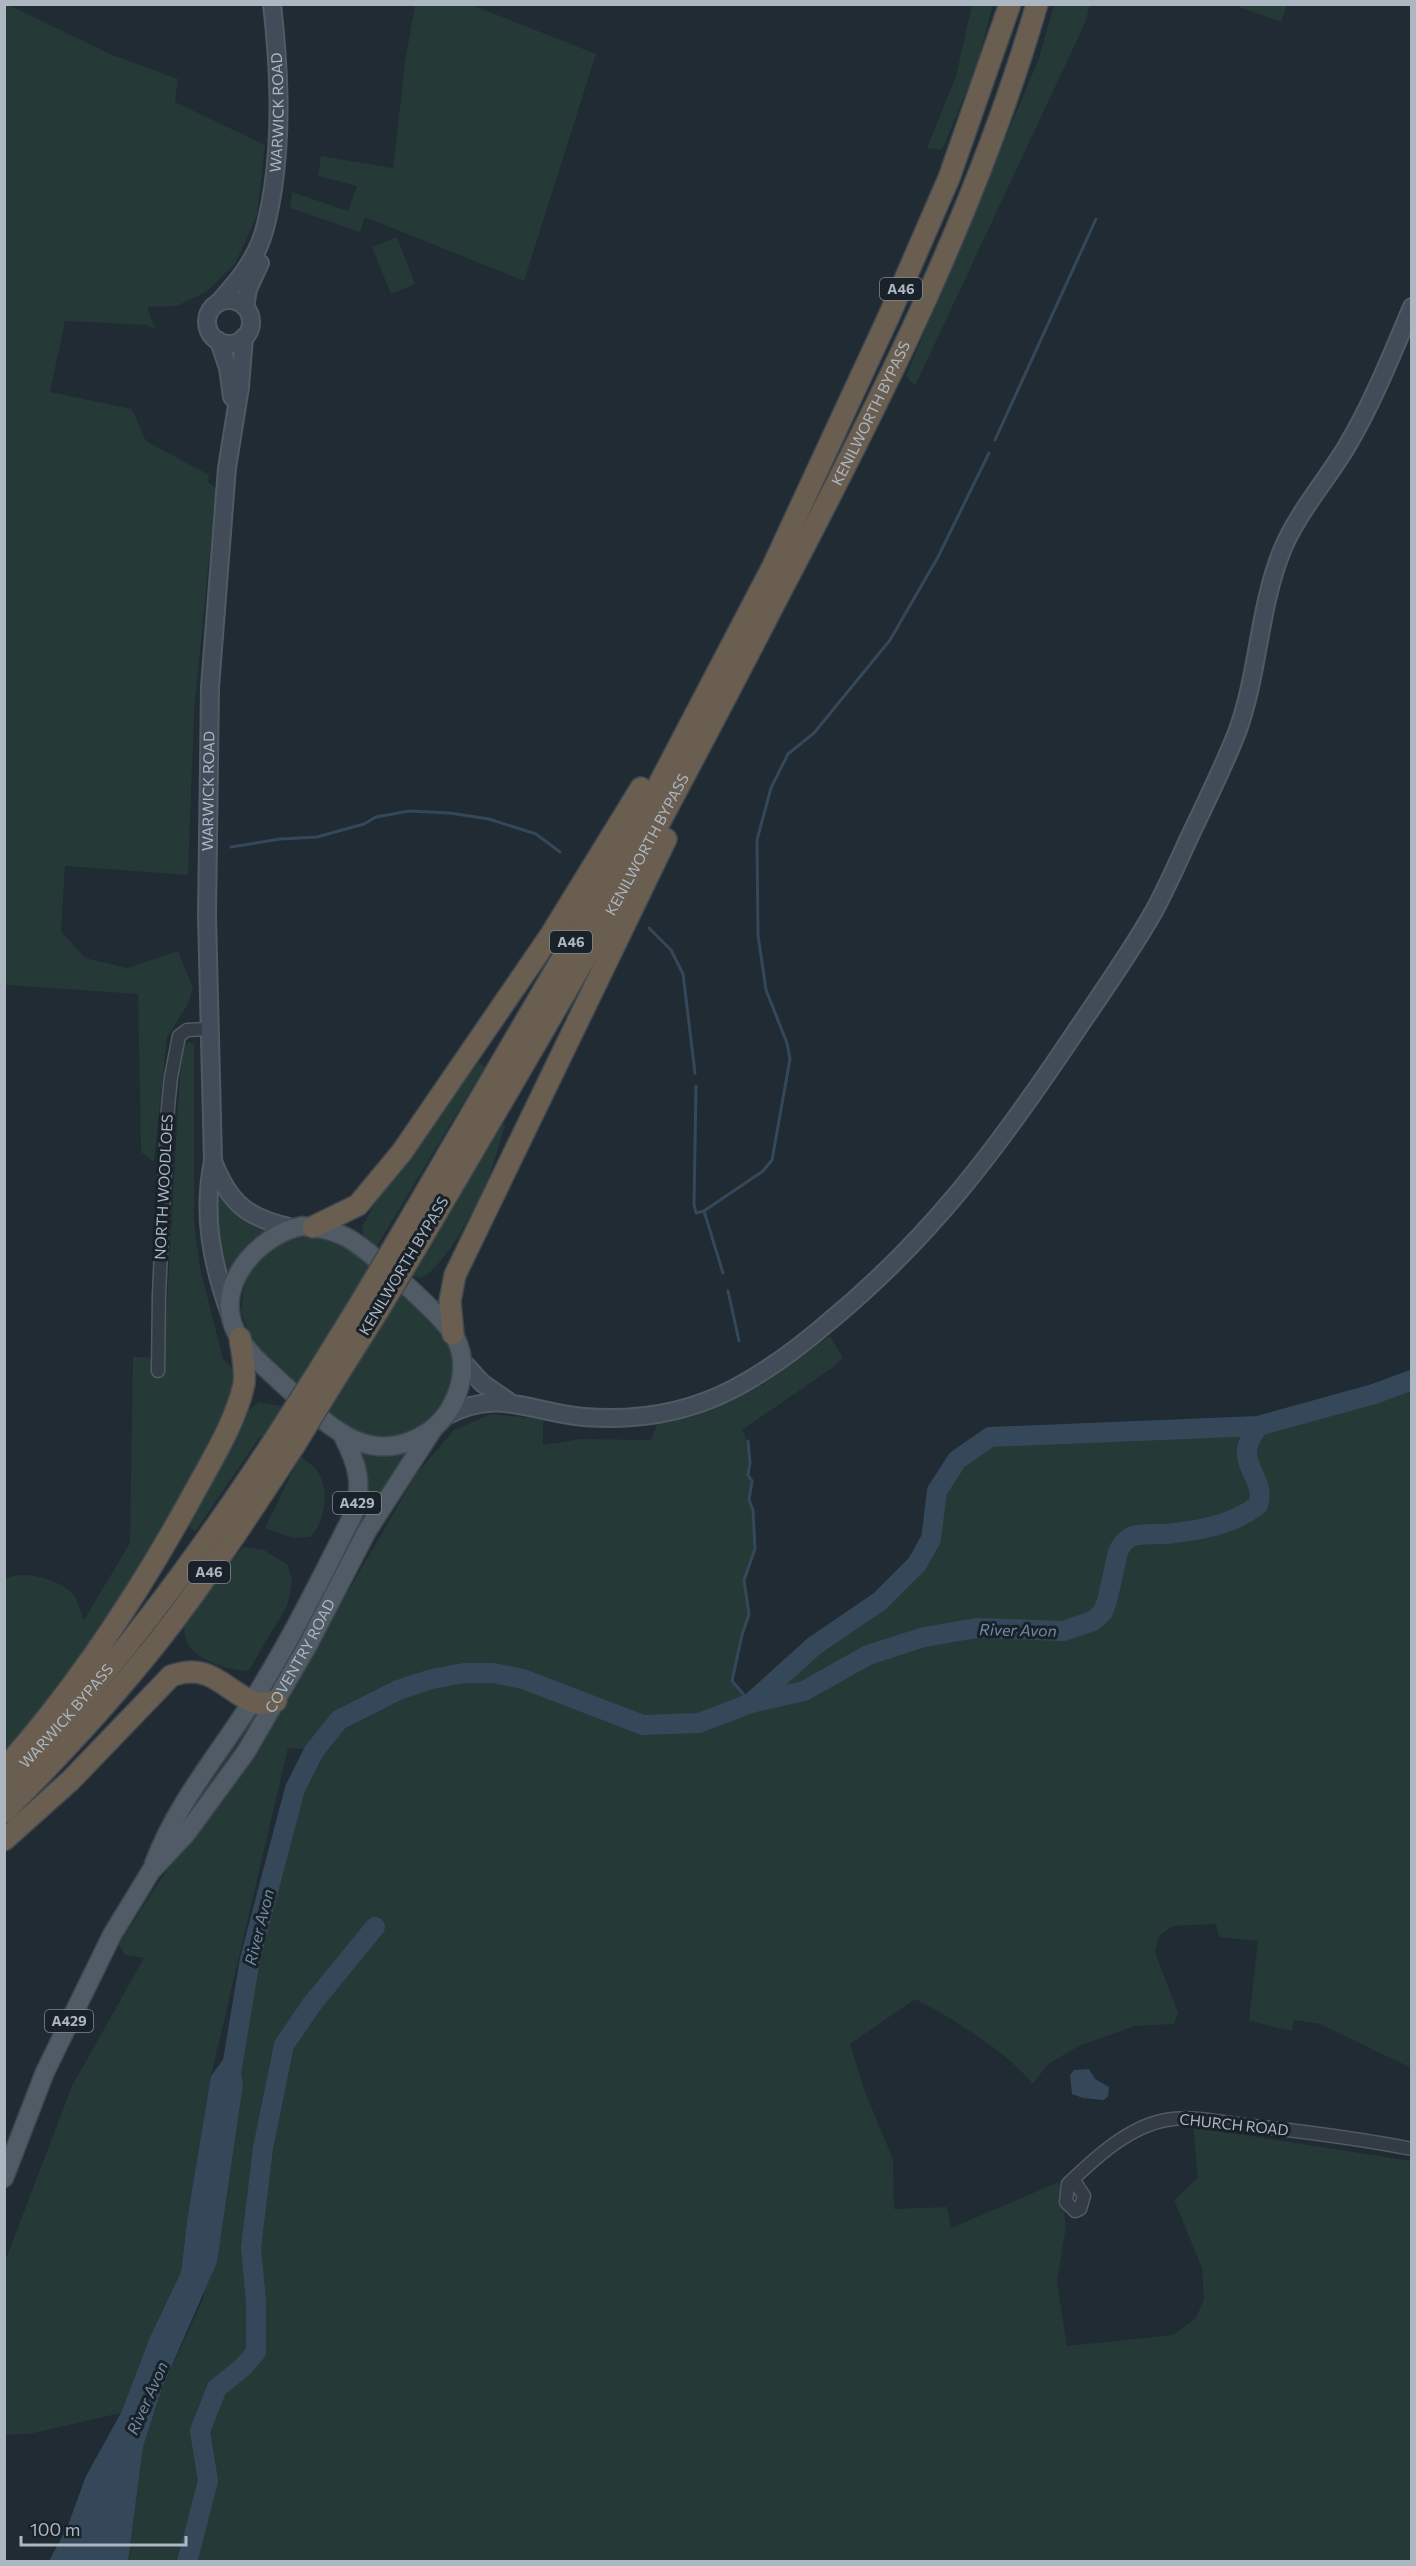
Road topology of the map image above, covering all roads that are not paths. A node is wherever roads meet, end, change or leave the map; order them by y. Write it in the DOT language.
graph roads {
  1 [pos="272,4"];
  2 [pos="1010,4"];
  3 [pos="1037,4"];
  4 [pos="267,221"];
  5 [pos="218,303"];
  6 [pos="245,307"];
  7 [pos="1412,307"];
  8 [pos="244,337"];
  9 [pos="219,341"];
  10 [pos="234,419"];
  11 [pos="838,481"];
  12 [pos="734,640"];
  13 [pos="208,1029"];
  14 [pos="213,1161"];
  15 [pos="303,1228"];
  16 [pos="408,1243"];
  17 [pos="231,1316"];
  18 [pos="453,1334"];
  19 [pos="240,1338"];
  20 [pos="462,1361"];
  21 [pos="158,1371"];
  22 [pos="510,1402"];
  23 [pos="439,1423"];
  24 [pos="343,1436"];
  25 [pos="286,1441"];
  26 [pos="128,1645"];
  27 [pos="116,1692"];
  28 [pos="276,1701"];
  29 [pos="252,1702"];
  30 [pos="4,1769"];
  31 [pos="4,1785"];
  32 [pos="4,1812"];
  33 [pos="4,1840"];
  34 [pos="151,1871"];
  35 [pos="1412,2149"];
  36 [pos="4,2178"];
  37 [pos="1073,2179"];
  1 -- 4 [label="street, WARWICK ROAD"];
  2 -- 12 [label="highway, KENILWORTH BYPASS / A46"];
  3 -- 11 [label="highway, KENILWORTH BYPASS / A46"];
  4 -- 5 [label="street, WARWICK ROAD"];
  4 -- 6 [label="street, WARWICK ROAD"];
  5 -- 6 [label="street"];
  5 -- 9 [label="street"];
  6 -- 8 [label="street"];
  7 -- 22 [label="street"];
  8 -- 9 [label="street"];
  8 -- 10 [label="street, WARWICK ROAD"];
  9 -- 10 [label="street, WARWICK ROAD"];
  10 -- 13 [label="street, WARWICK ROAD"];
  11 -- 16 [label="highway, KENILWORTH BYPASS / A46"];
  11 -- 18 [label="highway"];
  12 -- 15 [label="highway"];
  12 -- 16 [label="highway, KENILWORTH BYPASS / A46"];
  13 -- 14 [label="street, WARWICK ROAD"];
  13 -- 21 [label="street, NORTH WOODLOES"];
  14 -- 15 [label="street, WARWICK ROAD"];
  14 -- 17 [label="street, WARWICK ROAD"];
  15 -- 17 [label="main road"];
  15 -- 18 [label="main road"];
  16 -- 25 [label="highway, KENILWORTH BYPASS / A46, bridge"];
  17 -- 19 [label="main road"];
  18 -- 20 [label="main road"];
  19 -- 24 [label="main road"];
  19 -- 30 [label="highway"];
  20 -- 22 [label="street"];
  20 -- 23 [label="main road, COVENTRY ROAD"];
  22 -- 23 [label="street"];
  23 -- 24 [label="main road"];
  23 -- 28 [label="main road, COVENTRY ROAD / A429"];
  24 -- 29 [label="main road, COVENTRY ROAD / A429"];
  25 -- 26 [label="highway, KENILWORTH BYPASS / A46"];
  25 -- 27 [label="highway, KENILWORTH BYPASS / A46"];
  26 -- 31 [label="highway, WARWICK BYPASS / A46"];
  27 -- 32 [label="highway, WARWICK BYPASS / A46"];
  28 -- 29 [label="highway"];
  28 -- 34 [label="main road, COVENTRY ROAD / A429"];
  29 -- 33 [label="highway"];
  29 -- 34 [label="main road, COVENTRY ROAD / A429"];
  34 -- 36 [label="main road, COVENTRY ROAD / A429"];
  35 -- 37 [label="street, CHURCH ROAD"];
}
